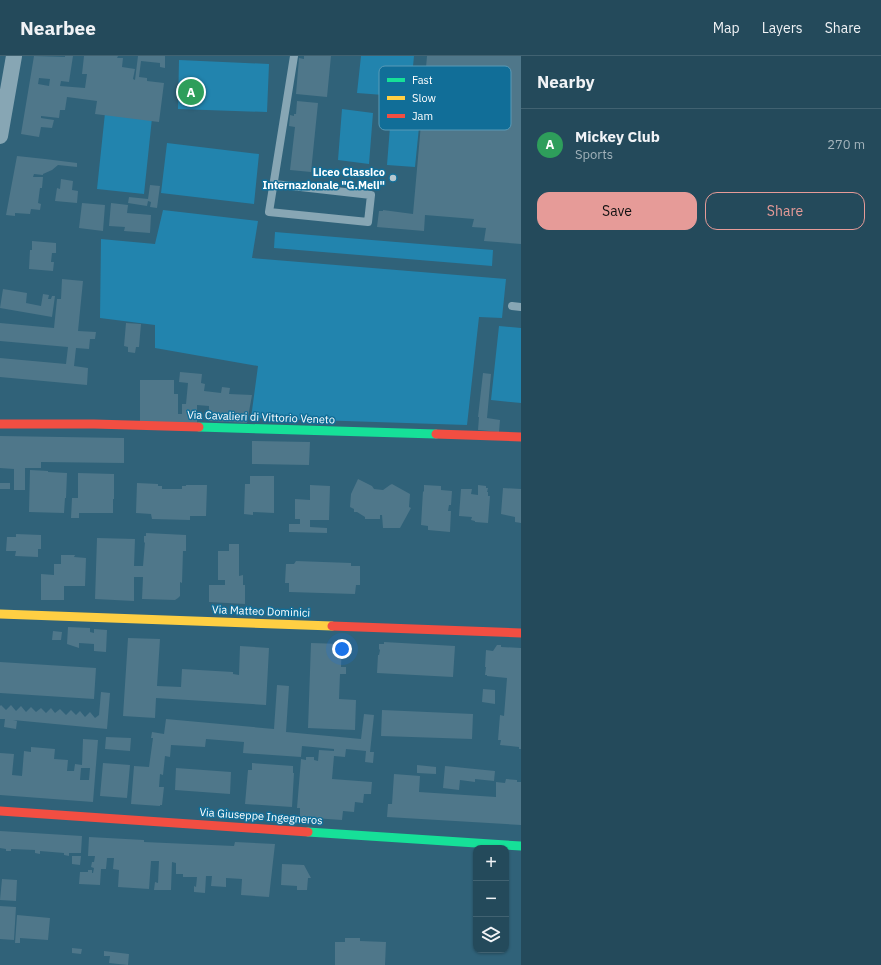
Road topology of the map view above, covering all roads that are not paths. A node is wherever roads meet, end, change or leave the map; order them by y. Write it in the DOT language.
graph roads {
  1 [pos="14,56"];
  2 [pos="294,56"];
  3 [pos="0,136"];
  4 [pos="274,184"];
  5 [pos="512,306"];
  6 [pos="521,307"];
  7 [pos="0,424"];
  8 [pos="521,438"];
  9 [pos="0,614"];
  10 [pos="521,632"];
  11 [pos="0,811"];
  12 [pos="521,846"];
  1 -- 3 [label="street"];
  2 -- 4 [label="lane"];
  4 -- 4 [label="lane"];
  5 -- 6 [label="lane"];
  7 -- 8 [label="street, Via Cavalieri di Vittorio Veneto"];
  9 -- 10 [label="street, Via Matteo Dominici"];
  11 -- 12 [label="street, Via Giuseppe Ingegneros"];
}
